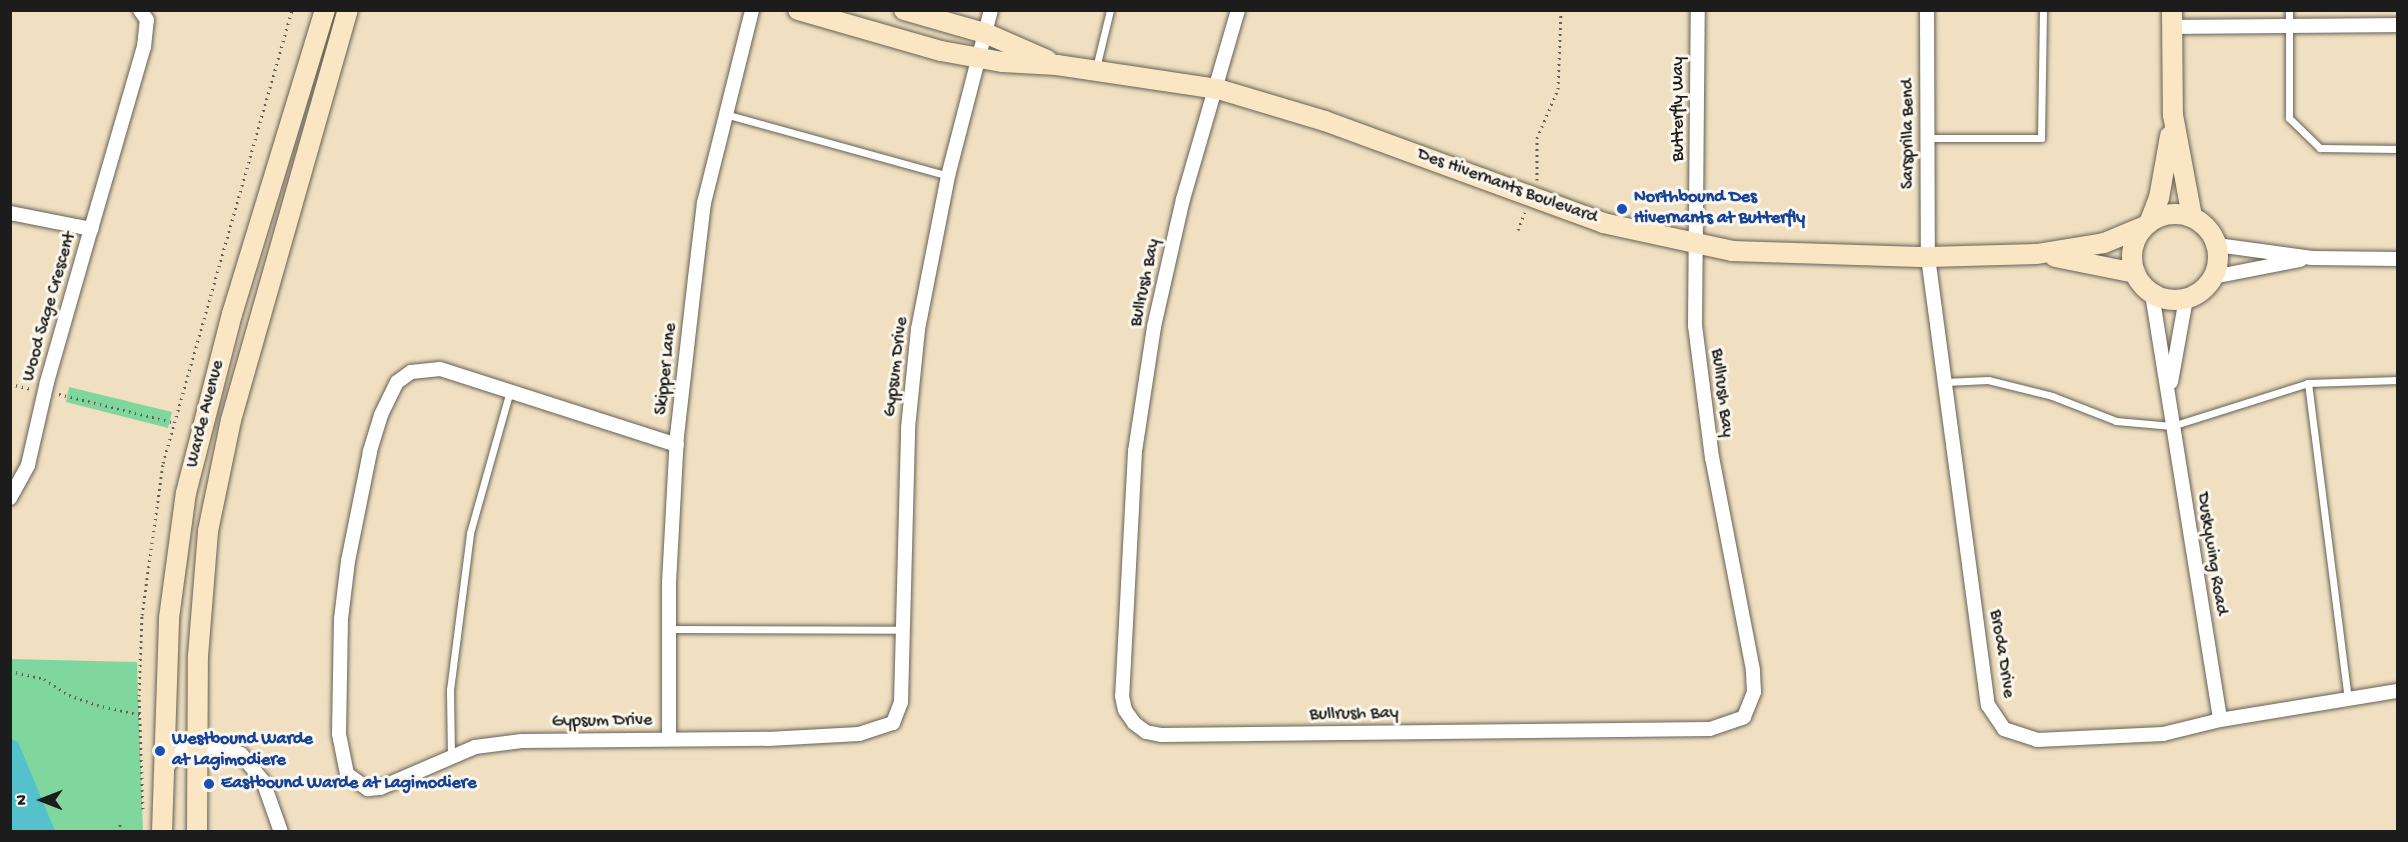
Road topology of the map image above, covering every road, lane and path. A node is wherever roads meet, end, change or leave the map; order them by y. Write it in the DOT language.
graph roads {
  1 [pos="140,10"];
  2 [pos="292,10"];
  3 [pos="325,10"];
  4 [pos="348,10"];
  5 [pos="752,10"];
  6 [pos="798,10"];
  7 [pos="904,10"];
  8 [pos="991,10"];
  9 [pos="1110,10"];
  10 [pos="1238,10"];
  11 [pos="1561,10"];
  12 [pos="1698,10"];
  13 [pos="1927,10"];
  14 [pos="2043,10"];
  15 [pos="2289,10"];
  16 [pos="2173,19"];
  17 [pos="2397,25"];
  18 [pos="2289,26"];
  19 [pos="985,33"];
  20 [pos="979,57"];
  21 [pos="1057,65"];
  22 [pos="1095,70"];
  23 [pos="1218,88"];
  24 [pos="725,114"];
  25 [pos="2173,115"];
  26 [pos="1927,138"];
  27 [pos="2397,149"];
  28 [pos="948,176"];
  29 [pos="1530,197"];
  30 [pos="10,213"];
  31 [pos="2192,217"];
  32 [pos="2147,224"];
  33 [pos="91,229"];
  34 [pos="1696,244"];
  35 [pos="2217,245"];
  36 [pos="2037,254"];
  37 [pos="1928,257"];
  38 [pos="2312,258"];
  39 [pos="2397,260"];
  40 [pos="2135,273"];
  41 [pos="2213,277"];
  42 [pos="2152,294"];
  43 [pos="2186,299"];
  44 [pos="2397,380"];
  45 [pos="1945,382"];
  46 [pos="2308,383"];
  47 [pos="10,384"];
  48 [pos="510,391"];
  49 [pos="45,393"];
  50 [pos="2169,393"];
  51 [pos="172,422"];
  52 [pos="2172,426"];
  53 [pos="677,445"];
  54 [pos="10,498"];
  55 [pos="669,629"];
  56 [pos="902,630"];
  57 [pos="10,671"];
  58 [pos="2397,691"];
  59 [pos="2348,699"];
  60 [pos="141,715"];
  61 [pos="2220,720"];
  62 [pos="669,739"];
  63 [pos="197,746"];
  64 [pos="451,756"];
  65 [pos="163,775"];
  66 [pos="143,820"];
  67 [pos="120,824"];
  68 [pos="119,831"];
  69 [pos="162,831"];
  70 [pos="196,831"];
  71 [pos="281,831"];
  1 -- 33 [label="street, Wood Sage Crescent"];
  2 -- 51 [label="path"];
  3 -- 65 [label="street, Warde Avenue"];
  4 -- 63 [label="street, Warde Avenue"];
  5 -- 24 [label="street, Skipper Lane"];
  6 -- 20 [label="street, Des Hivernants Boulevard"];
  7 -- 19 [label="street, Des Hivernants Boulevard"];
  8 -- 19 [label="street, Gypsum Drive"];
  9 -- 22 [label="lane"];
  10 -- 23 [label="street, Bullrush Bay"];
  11 -- 29 [label="path"];
  12 -- 34 [label="street, Butterfly Way"];
  13 -- 26 [label="street, Sarsprilla Bend"];
  14 -- 26 [label="lane"];
  15 -- 18 [label="lane"];
  16 -- 18 [label="street"];
  16 -- 25 [label="street"];
  17 -- 18 [label="street"];
  18 -- 27 [label="lane"];
  19 -- 20 [label="street, Gypsum Drive"];
  19 -- 21 [label="street, Des Hivernants Boulevard"];
  20 -- 21 [label="street, Des Hivernants Boulevard"];
  20 -- 28 [label="street, Gypsum Drive"];
  21 -- 22 [label="street, Des Hivernants Boulevard"];
  22 -- 23 [label="street, Des Hivernants Boulevard"];
  23 -- 29 [label="street, Des Hivernants Boulevard"];
  23 -- 34 [label="street, Bullrush Bay"];
  24 -- 28 [label="lane"];
  24 -- 53 [label="street, Skipper Lane"];
  25 -- 31 [label="street"];
  25 -- 32 [label="street"];
  26 -- 37 [label="street, Sarsprilla Bend"];
  28 -- 56 [label="street, Gypsum Drive"];
  29 -- 34 [label="street, Des Hivernants Boulevard"];
  30 -- 33 [label="street, Wood Sage Crescent"];
  31 -- 32 [label="street"];
  31 -- 35 [label="street"];
  32 -- 36 [label="street, Des Hivernants Boulevard"];
  32 -- 40 [label="street"];
  33 -- 49 [label="street, Wood Sage Crescent"];
  34 -- 37 [label="street, Des Hivernants Boulevard"];
  35 -- 38 [label="street"];
  35 -- 41 [label="street"];
  36 -- 37 [label="street, Des Hivernants Boulevard"];
  36 -- 40 [label="street, Des Hivernants Boulevard"];
  37 -- 45 [label="street, Broda Drive"];
  38 -- 39 [label="street"];
  38 -- 41 [label="street"];
  40 -- 42 [label="street"];
  41 -- 43 [label="street"];
  42 -- 43 [label="street"];
  42 -- 50 [label="street, Duskywing Road"];
  43 -- 50 [label="street, Duskywing Road"];
  44 -- 46 [label="lane"];
  45 -- 52 [label="lane"];
  45 -- 61 [label="street, Broda Drive"];
  46 -- 52 [label="lane"];
  46 -- 59 [label="lane"];
  47 -- 49 [label="path"];
  48 -- 53 [label="street, Gypsum Drive"];
  48 -- 64 [label="lane"];
  48 -- 64 [label="street, Gypsum Drive"];
  49 -- 51 [label="path"];
  49 -- 54 [label="street, Wood Sage Crescent"];
  50 -- 52 [label="street, Duskywing Road"];
  51 -- 60 [label="path"];
  52 -- 61 [label="street, Duskywing Road"];
  53 -- 55 [label="street, Skipper Lane"];
  55 -- 56 [label="lane"];
  55 -- 62 [label="street, Skipper Lane"];
  56 -- 62 [label="street, Gypsum Drive"];
  57 -- 60 [label="path"];
  58 -- 59 [label="street, Broda Drive"];
  59 -- 61 [label="street, Broda Drive"];
  60 -- 66 [label="path"];
  62 -- 64 [label="street, Gypsum Drive"];
  63 -- 65 [label="street"];
  63 -- 70 [label="street, Warde Avenue"];
  63 -- 71 [label="street"];
  65 -- 69 [label="street, Warde Avenue"];
  67 -- 68 [label="path"];
}
